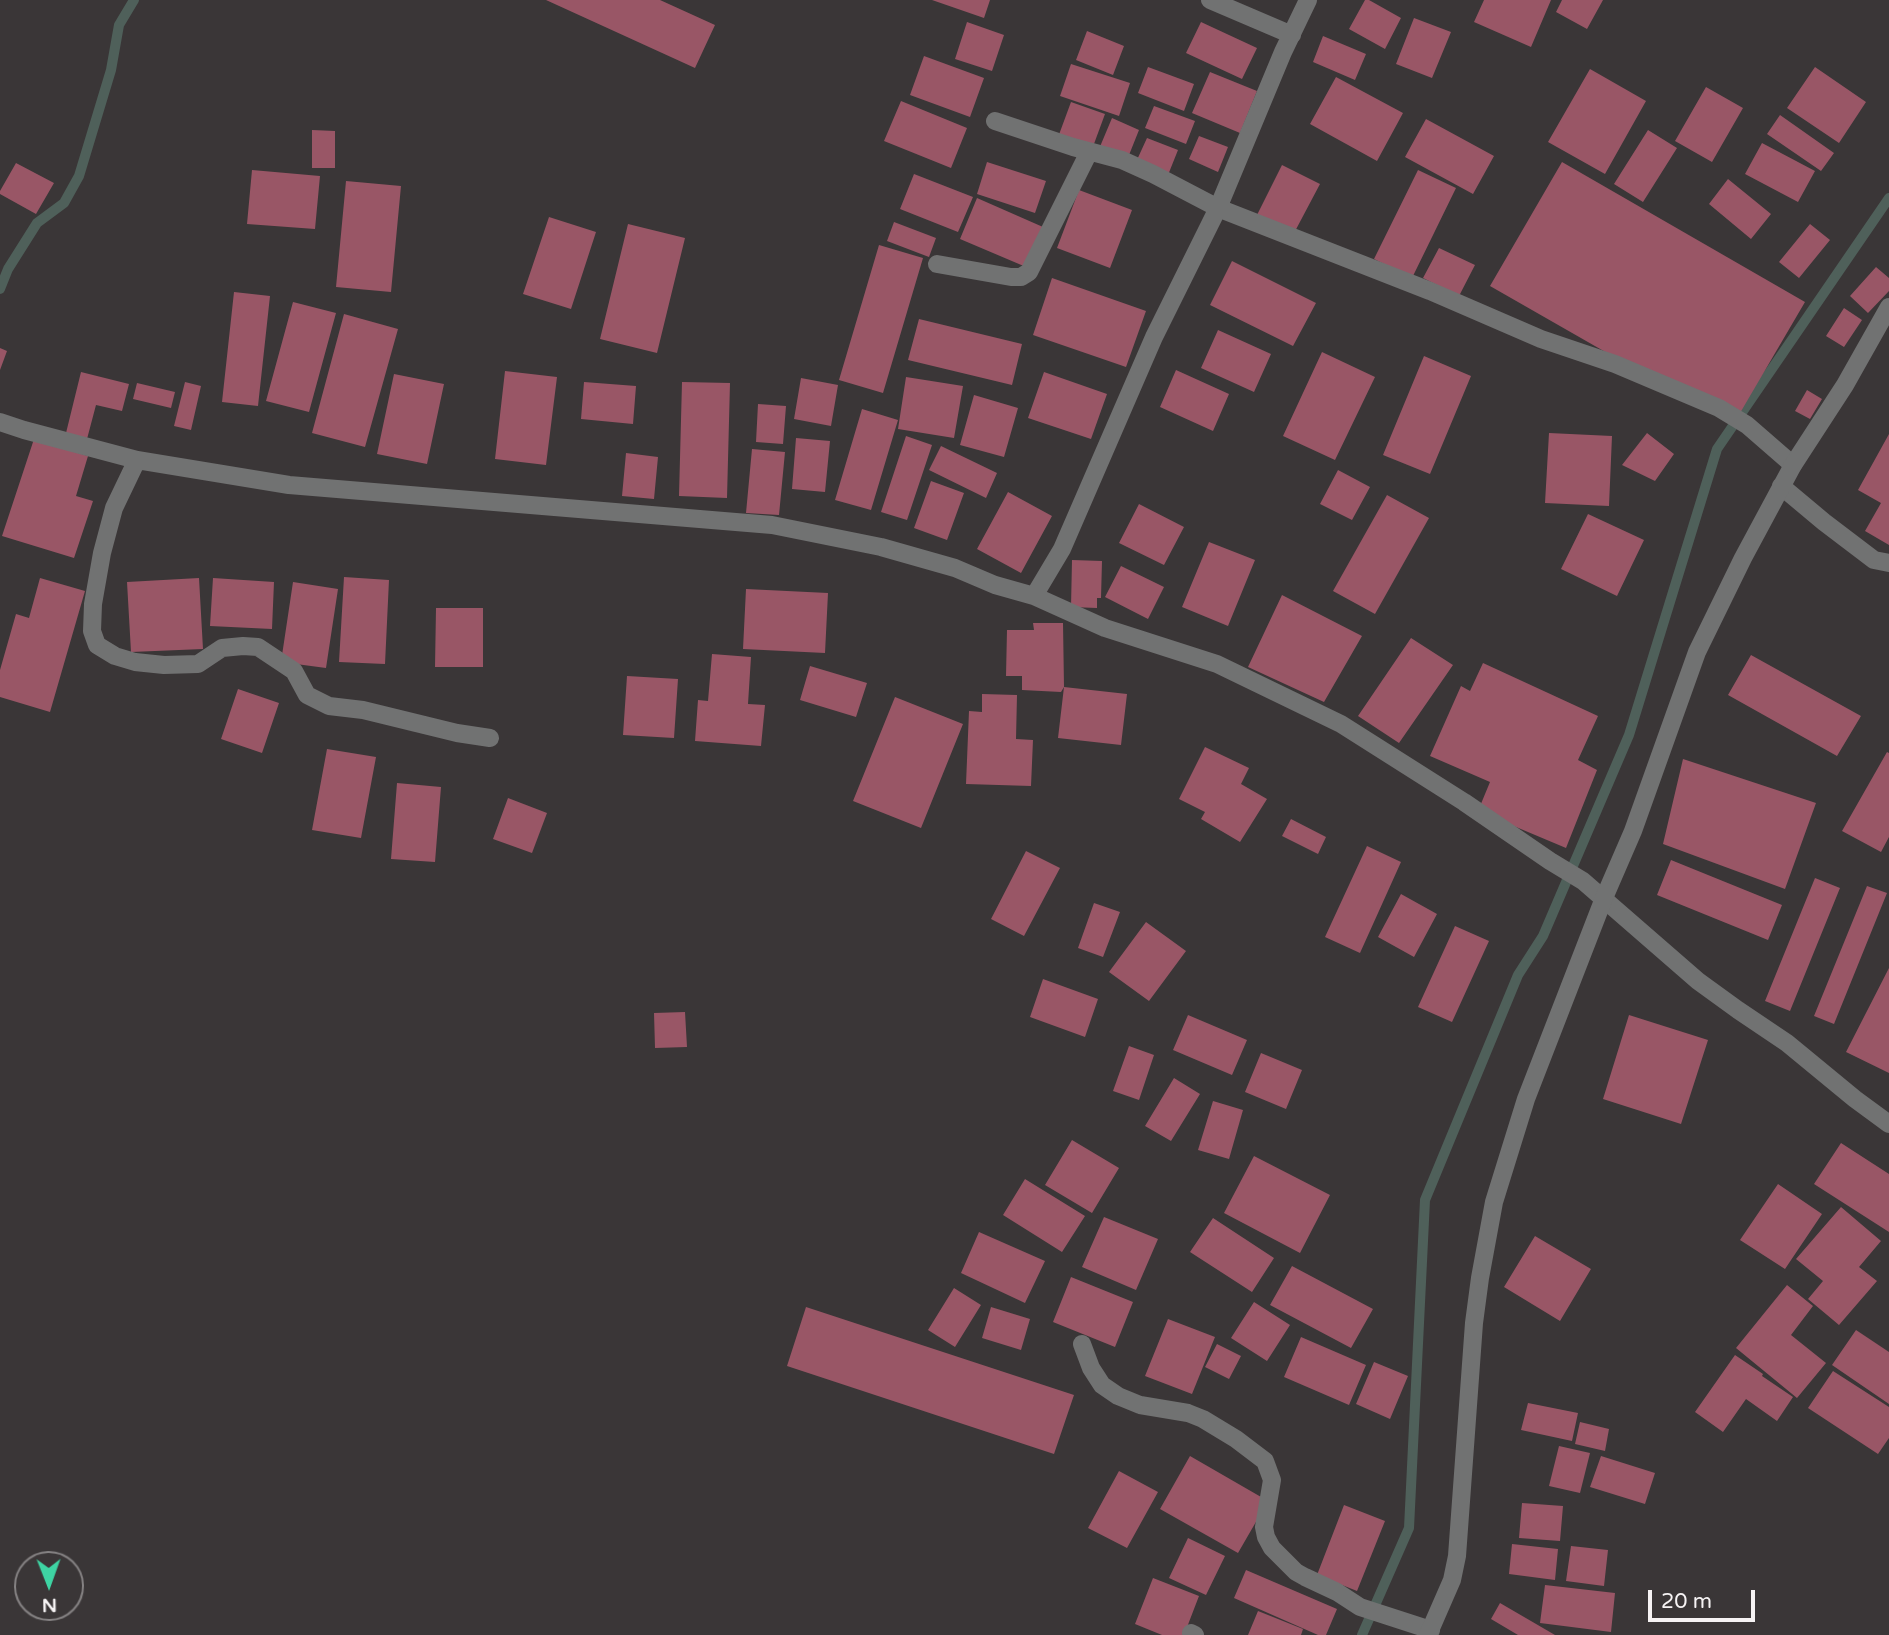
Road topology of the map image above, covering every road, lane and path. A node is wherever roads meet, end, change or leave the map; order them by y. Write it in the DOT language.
graph roads {
  1 [pos="1210,0"];
  2 [pos="1308,0"];
  3 [pos="1292,35"];
  4 [pos="995,121"];
  5 [pos="1089,152"];
  6 [pos="1219,208"];
  7 [pos="937,264"];
  8 [pos="1889,307"];
  9 [pos="0,422"];
  10 [pos="137,460"];
  11 [pos="1793,465"];
  12 [pos="1781,486"];
  13 [pos="1889,563"];
  14 [pos="1034,596"];
  15 [pos="490,738"];
  16 [pos="1604,898"];
  17 [pos="1889,1124"];
  18 [pos="1082,1344"];
  19 [pos="1430,1632"];
  1 -- 3 [label="street"];
  2 -- 3 [label="street"];
  3 -- 6 [label="street"];
  4 -- 5 [label="street"];
  5 -- 6 [label="street"];
  5 -- 7 [label="street"];
  6 -- 11 [label="street"];
  6 -- 14 [label="street"];
  8 -- 11 [label="street"];
  9 -- 10 [label="street"];
  10 -- 14 [label="street"];
  10 -- 15 [label="street"];
  11 -- 12 [label="street"];
  12 -- 13 [label="street"];
  12 -- 16 [label="street"];
  14 -- 16 [label="street"];
  16 -- 17 [label="street"];
  16 -- 19 [label="street"];
  18 -- 19 [label="street"];
}
